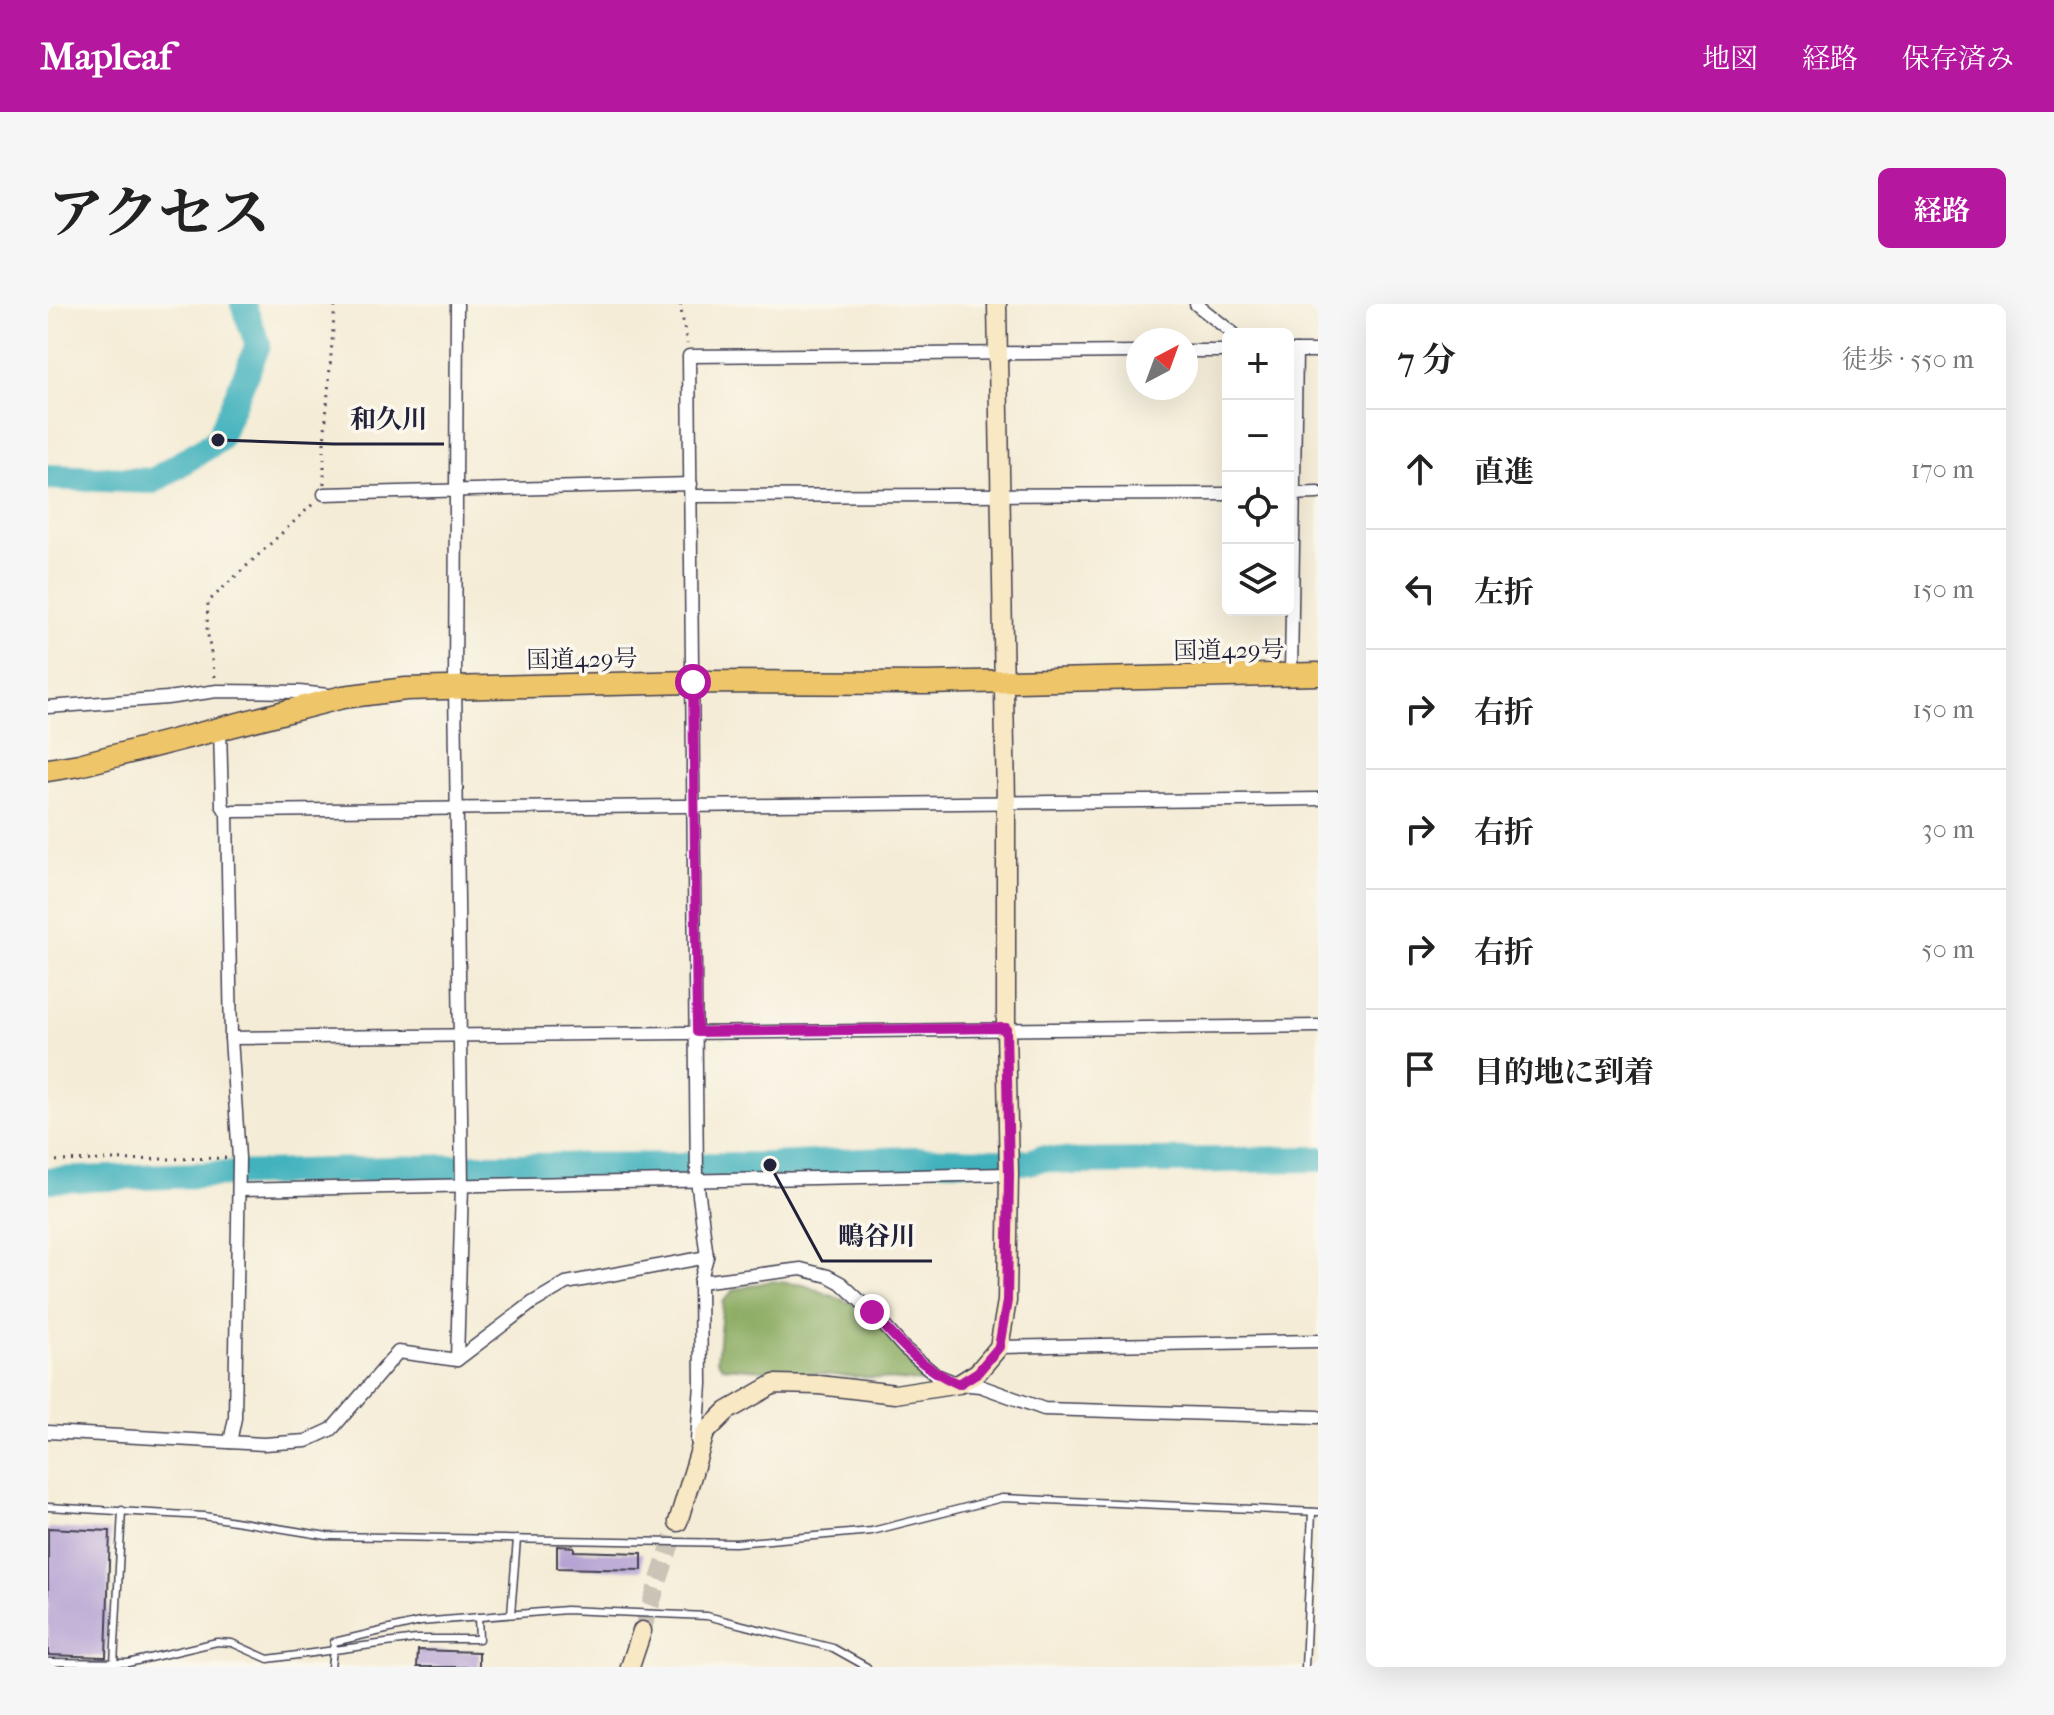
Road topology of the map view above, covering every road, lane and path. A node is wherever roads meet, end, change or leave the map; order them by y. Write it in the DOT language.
graph roads {
  1 [pos="335,304"];
  2 [pos="457,304"];
  3 [pos="680,304"];
  4 [pos="997,304"];
  5 [pos="1196,304"];
  6 [pos="1226,328"];
  7 [pos="1198,351"];
  8 [pos="1222,351"];
  9 [pos="1294,351"];
  10 [pos="1318,351"];
  11 [pos="1126,352"];
  12 [pos="998,353"];
  13 [pos="689,356"];
  14 [pos="1292,400"];
  15 [pos="1291,472"];
  16 [pos="691,490"];
  17 [pos="457,491"];
  18 [pos="1318,493"];
  19 [pos="324,494"];
  20 [pos="1001,494"];
  21 [pos="1222,494"];
  22 [pos="1294,494"];
  23 [pos="1291,544"];
  24 [pos="1291,674"];
  25 [pos="1318,674"];
  26 [pos="1004,680"];
  27 [pos="693,682"];
  28 [pos="455,686"];
  29 [pos="217,691"];
  30 [pos="343,697"];
  31 [pos="48,707"];
  32 [pos="220,728"];
  33 [pos="48,770"];
  34 [pos="1318,799"];
  35 [pos="1006,802"];
  36 [pos="695,807"];
  37 [pos="457,808"];
  38 [pos="227,813"];
  39 [pos="1318,1026"];
  40 [pos="1006,1028"];
  41 [pos="697,1032"];
  42 [pos="460,1036"];
  43 [pos="231,1038"];
  44 [pos="239,1158"];
  45 [pos="48,1161"];
  46 [pos="1009,1174"];
  47 [pos="697,1180"];
  48 [pos="462,1186"];
  49 [pos="239,1190"];
  50 [pos="707,1257"];
  51 [pos="700,1282"];
  52 [pos="1318,1341"];
  53 [pos="999,1347"];
  54 [pos="457,1360"];
  55 [pos="959,1384"];
  56 [pos="1318,1417"];
  57 [pos="48,1432"];
  58 [pos="230,1442"];
  59 [pos="695,1462"];
  60 [pos="48,1507"];
  61 [pos="122,1510"];
  62 [pos="1315,1512"];
  63 [pos="678,1522"];
  64 [pos="517,1539"];
  65 [pos="511,1614"];
  66 [pos="478,1617"];
  67 [pos="642,1631"];
  68 [pos="333,1652"];
  69 [pos="847,1656"];
  70 [pos="48,1662"];
  71 [pos="114,1664"];
  72 [pos="331,1667"];
  73 [pos="630,1667"];
  74 [pos="847,1667"];
  75 [pos="867,1667"];
  76 [pos="1305,1667"];
  1 -- 19 [label="path"];
  2 -- 17 [label="street"];
  3 -- 13 [label="path"];
  4 -- 12 [label="street"];
  5 -- 6 [label="street"];
  7 -- 8 [label="street"];
  9 -- 10 [label="street"];
  11 -- 12 [label="street"];
  12 -- 13 [label="street"];
  12 -- 20 [label="street"];
  13 -- 16 [label="street"];
  14 -- 15 [label="street"];
  16 -- 17 [label="street"];
  16 -- 20 [label="street"];
  16 -- 27 [label="street"];
  17 -- 19 [label="street"];
  17 -- 28 [label="street"];
  18 -- 22 [label="street"];
  19 -- 29 [label="path"];
  20 -- 21 [label="street"];
  20 -- 26 [label="street"];
  23 -- 24 [label="street"];
  24 -- 25 [label="highway, 国道429号"];
  24 -- 26 [label="highway, 国道429号"];
  26 -- 27 [label="highway, 国道429号"];
  26 -- 35 [label="street"];
  27 -- 28 [label="highway, 国道429号"];
  27 -- 36 [label="street"];
  28 -- 30 [label="highway, 国道429号"];
  28 -- 37 [label="street"];
  29 -- 30 [label="street"];
  29 -- 31 [label="street"];
  30 -- 32 [label="highway, 国道429号"];
  32 -- 33 [label="highway, 国道429号"];
  32 -- 38 [label="street"];
  34 -- 35 [label="street"];
  35 -- 36 [label="street"];
  35 -- 40 [label="street"];
  36 -- 37 [label="street"];
  36 -- 41 [label="street"];
  37 -- 38 [label="street"];
  37 -- 42 [label="street"];
  38 -- 43 [label="street"];
  39 -- 40 [label="street"];
  40 -- 41 [label="street"];
  40 -- 46 [label="street"];
  41 -- 42 [label="street"];
  41 -- 47 [label="street"];
  42 -- 43 [label="street"];
  42 -- 48 [label="street"];
  43 -- 44 [label="street"];
  44 -- 45 [label="path"];
  44 -- 49 [label="street"];
  46 -- 47 [label="street"];
  46 -- 53 [label="street"];
  47 -- 48 [label="street"];
  47 -- 50 [label="street"];
  48 -- 49 [label="street"];
  48 -- 54 [label="street"];
  49 -- 58 [label="street"];
  50 -- 51 [label="street"];
  50 -- 54 [label="street"];
  51 -- 55 [label="street"];
  51 -- 59 [label="street"];
  52 -- 53 [label="street"];
  53 -- 55 [label="street"];
  54 -- 58 [label="street"];
  55 -- 56 [label="street"];
  55 -- 59 [label="street"];
  57 -- 58 [label="street"];
  59 -- 63 [label="street"];
  60 -- 61 [label="lane"];
  61 -- 64 [label="lane"];
  61 -- 71 [label="lane"];
  62 -- 64 [label="lane"];
  62 -- 76 [label="lane"];
  64 -- 65 [label="lane"];
  65 -- 66 [label="lane"];
  65 -- 69 [label="lane"];
  66 -- 68 [label="lane"];
  66 -- 68 [label="lane"];
  67 -- 73 [label="street"];
  68 -- 71 [label="lane"];
  68 -- 72 [label="lane"];
  69 -- 74 [label="lane"];
  69 -- 75 [label="lane"];
  70 -- 71 [label="lane"];
}
